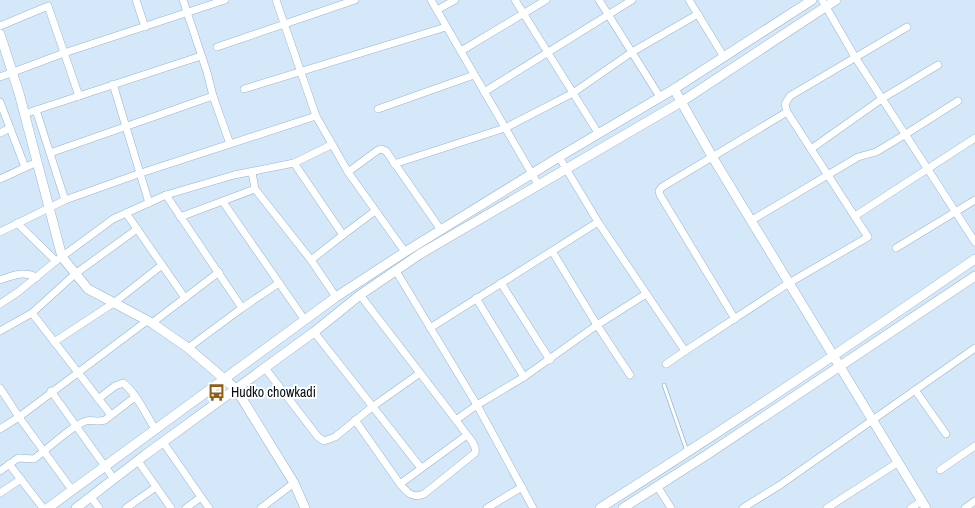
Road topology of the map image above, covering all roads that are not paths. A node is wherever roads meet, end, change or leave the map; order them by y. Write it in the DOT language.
graph roads {
  1 [pos="136,0"];
  2 [pos="183,0"];
  3 [pos="225,0"];
  4 [pos="276,0"];
  5 [pos="355,0"];
  6 [pos="431,0"];
  7 [pos="455,0"];
  8 [pos="515,0"];
  9 [pos="546,0"];
  10 [pos="599,0"];
  11 [pos="632,0"];
  12 [pos="689,0"];
  13 [pos="812,0"];
  14 [pos="836,0"];
  15 [pos="48,3"];
  16 [pos="824,4"];
  17 [pos="437,10"];
  18 [pos="187,13"];
  19 [pos="524,14"];
  20 [pos="608,14"];
  21 [pos="698,14"];
  22 [pos="285,23"];
  23 [pos="0,26"];
  24 [pos="145,27"];
  25 [pos="446,27"];
  26 [pos="907,27"];
  27 [pos="0,34"];
  28 [pos="217,47"];
  29 [pos="461,51"];
  30 [pos="548,52"];
  31 [pos="632,52"];
  32 [pos="64,53"];
  33 [pos="200,56"];
  34 [pos="724,57"];
  35 [pos="855,57"];
  36 [pos="938,65"];
  37 [pos="12,72"];
  38 [pos="301,72"];
  39 [pos="474,74"];
  40 [pos="0,77"];
  41 [pos="113,84"];
  42 [pos="244,89"];
  43 [pos="674,89"];
  44 [pos="484,92"];
  45 [pos="573,92"];
  46 [pos="79,96"];
  47 [pos="213,96"];
  48 [pos="660,97"];
  49 [pos="883,98"];
  50 [pos="958,101"];
  51 [pos="0,102"];
  52 [pos="681,102"];
  53 [pos="378,109"];
  54 [pos="36,110"];
  55 [pos="787,112"];
  56 [pos="24,114"];
  57 [pos="316,116"];
  58 [pos="127,126"];
  59 [pos="10,128"];
  60 [pos="505,128"];
  61 [pos="0,132"];
  62 [pos="598,133"];
  63 [pos="906,134"];
  64 [pos="975,138"];
  65 [pos="230,144"];
  66 [pos="331,145"];
  67 [pos="811,149"];
  68 [pos="50,153"];
  69 [pos="559,157"];
  70 [pos="713,158"];
  71 [pos="37,162"];
  72 [pos="294,163"];
  73 [pos="394,164"];
  74 [pos="25,167"];
  75 [pos="566,170"];
  76 [pos="928,170"];
  77 [pos="252,172"];
  78 [pos="348,172"];
  79 [pos="140,173"];
  80 [pos="532,174"];
  81 [pos="828,175"];
  82 [pos="0,179"];
  83 [pos="539,186"];
  84 [pos="255,189"];
  85 [pos="166,196"];
  86 [pos="66,200"];
  87 [pos="975,200"];
  88 [pos="222,202"];
  89 [pos="149,203"];
  90 [pos="50,206"];
  91 [pos="375,211"];
  92 [pos="955,212"];
  93 [pos="126,213"];
  94 [pos="855,216"];
  95 [pos="180,217"];
  96 [pos="752,220"];
  97 [pos="598,222"];
  98 [pos="17,223"];
  99 [pos="137,229"];
  100 [pos="442,230"];
  101 [pos="0,232"];
  102 [pos="343,235"];
  103 [pos="975,242"];
  104 [pos="896,248"];
  105 [pos="552,251"];
  106 [pos="405,252"];
  107 [pos="59,259"];
  108 [pos="975,259"];
  109 [pos="310,260"];
  110 [pos="162,264"];
  111 [pos="396,271"];
  112 [pos="219,272"];
  113 [pos="75,274"];
  114 [pos="975,276"];
  115 [pos="37,277"];
  116 [pos="0,280"];
  117 [pos="279,283"];
  118 [pos="501,283"];
  119 [pos="789,283"];
  120 [pos="646,294"];
  121 [pos="360,295"];
  122 [pos="336,297"];
  123 [pos="185,298"];
  124 [pos="476,298"];
  125 [pos="115,302"];
  126 [pos="0,304"];
  127 [pos="242,308"];
  128 [pos="32,313"];
  129 [pos="304,319"];
  130 [pos="735,319"];
  131 [pos="150,321"];
  132 [pos="597,325"];
  133 [pos="430,328"];
  134 [pos="0,332"];
  135 [pos="314,332"];
  136 [pos="54,342"];
  137 [pos="188,348"];
  138 [pos="975,348"];
  139 [pos="685,351"];
  140 [pos="834,357"];
  141 [pos="550,360"];
  142 [pos="666,364"];
  143 [pos="840,366"];
  144 [pos="264,368"];
  145 [pos="77,372"];
  146 [pos="420,373"];
  147 [pos="630,375"];
  148 [pos="524,377"];
  149 [pos="224,378"];
  150 [pos="664,385"];
  151 [pos="0,388"];
  152 [pos="236,389"];
  153 [pos="915,390"];
  154 [pos="51,391"];
  155 [pos="135,397"];
  156 [pos="98,399"];
  157 [pos="477,405"];
  158 [pos="372,407"];
  159 [pos="111,416"];
  160 [pos="18,417"];
  161 [pos="355,420"];
  162 [pos="456,420"];
  163 [pos="873,420"];
  164 [pos="76,426"];
  165 [pos="0,429"];
  166 [pos="155,429"];
  167 [pos="946,434"];
  168 [pos="467,435"];
  169 [pos="163,442"];
  170 [pos="975,446"];
  171 [pos="44,452"];
  172 [pos="688,453"];
  173 [pos="138,461"];
  174 [pos="898,463"];
  175 [pos="9,464"];
  176 [pos="105,466"];
  177 [pos="422,468"];
  178 [pos="940,470"];
  179 [pos="0,471"];
  180 [pos="21,479"];
  181 [pos="114,479"];
  182 [pos="294,483"];
  183 [pos="400,484"];
  184 [pos="156,486"];
  185 [pos="657,486"];
  186 [pos="522,487"];
  187 [pos="72,490"];
  188 [pos="0,493"];
  189 [pos="91,497"];
  190 [pos="201,498"];
  191 [pos="975,501"];
  192 [pos="924,505"];
  193 [pos="42,508"];
  194 [pos="48,508"];
  195 [pos="76,508"];
  196 [pos="99,508"];
  197 [pos="126,508"];
  198 [pos="171,508"];
  199 [pos="186,508"];
  200 [pos="209,508"];
  201 [pos="262,508"];
  202 [pos="305,508"];
  203 [pos="487,508"];
  204 [pos="533,508"];
  205 [pos="600,508"];
  206 [pos="623,508"];
  207 [pos="671,508"];
  208 [pos="743,508"];
  209 [pos="827,508"];
  210 [pos="912,508"];
  211 [pos="964,508"];
  1 -- 24 [label="street"];
  2 -- 18 [label="street"];
  3 -- 18 [label="street"];
  4 -- 22 [label="street"];
  5 -- 22 [label="street"];
  6 -- 17 [label="street"];
  7 -- 17 [label="street"];
  8 -- 19 [label="street"];
  9 -- 19 [label="street"];
  10 -- 20 [label="street"];
  11 -- 20 [label="street"];
  12 -- 21 [label="street"];
  13 -- 34 [label="street"];
  14 -- 16 [label="street"];
  15 -- 23 [label="street"];
  15 -- 32 [label="street"];
  16 -- 35 [label="street"];
  16 -- 52 [label="street"];
  17 -- 25 [label="street"];
  18 -- 24 [label="street"];
  18 -- 33 [label="street"];
  19 -- 29 [label="street"];
  19 -- 30 [label="street"];
  20 -- 30 [label="street"];
  20 -- 31 [label="street"];
  21 -- 31 [label="street"];
  21 -- 34 [label="street"];
  22 -- 28 [label="street"];
  22 -- 38 [label="street"];
  24 -- 32 [label="street"];
  25 -- 29 [label="street"];
  25 -- 38 [label="street"];
  26 -- 35 [label="street"];
  27 -- 37 [label="street"];
  29 -- 39 [label="street"];
  30 -- 44 [label="street"];
  30 -- 45 [label="street"];
  31 -- 45 [label="street"];
  31 -- 48 [label="street"];
  32 -- 37 [label="street"];
  32 -- 46 [label="street"];
  33 -- 41 [label="street"];
  33 -- 47 [label="street"];
  34 -- 43 [label="street"];
  35 -- 49 [label="street"];
  35 -- 55 [label="street"];
  36 -- 49 [label="street"];
  37 -- 40 [label="street"];
  37 -- 56 [label="street"];
  38 -- 42 [label="street"];
  38 -- 57 [label="street"];
  39 -- 44 [label="street"];
  39 -- 53 [label="street"];
  41 -- 46 [label="street"];
  41 -- 58 [label="street"];
  43 -- 48 [label="street"];
  43 -- 52 [label="street"];
  44 -- 60 [label="street"];
  45 -- 60 [label="street"];
  45 -- 62 [label="street"];
  46 -- 54 [label="street"];
  47 -- 58 [label="street"];
  47 -- 65 [label="street"];
  48 -- 62 [label="street"];
  49 -- 63 [label="street"];
  49 -- 67 [label="street"];
  50 -- 63 [label="street"];
  51 -- 59 [label="street"];
  52 -- 70 [label="street"];
  52 -- 75 [label="street"];
  54 -- 56 [label="street"];
  54 -- 68 [label="street"];
  55 -- 67 [label="street"];
  55 -- 70 [label="street"];
  56 -- 71 [label="street"];
  57 -- 65 [label="street"];
  57 -- 66 [label="street"];
  58 -- 68 [label="street"];
  58 -- 79 [label="street"];
  59 -- 61 [label="street"];
  59 -- 74 [label="street"];
  60 -- 73 [label="street"];
  60 -- 80 [label="street"];
  62 -- 69 [label="street"];
  63 -- 76 [label="street"];
  63 -- 81 [label="street"];
  64 -- 76 [label="street"];
  65 -- 79 [label="street"];
  66 -- 72 [label="street"];
  66 -- 78 [label="street"];
  67 -- 81 [label="street"];
  68 -- 86 [label="street"];
  69 -- 75 [label="street"];
  69 -- 80 [label="street"];
  70 -- 96 [label="street"];
  70 -- 130 [label="street"];
  71 -- 74 [label="street"];
  71 -- 90 [label="street"];
  72 -- 77 [label="street"];
  72 -- 102 [label="street"];
  73 -- 78 [label="street"];
  73 -- 100 [label="street"];
  74 -- 82 [label="street"];
  75 -- 83 [label="street"];
  75 -- 97 [label="street"];
  76 -- 92 [label="street"];
  76 -- 94 [label="street"];
  77 -- 84 [label="street"];
  77 -- 85 [label="street"];
  78 -- 91 [label="street"];
  79 -- 86 [label="street"];
  79 -- 89 [label="street"];
  80 -- 83 [label="street"];
  80 -- 100 [label="street"];
  81 -- 94 [label="street"];
  81 -- 96 [label="street"];
  83 -- 111 [label="street"];
  84 -- 88 [label="street"];
  84 -- 109 [label="street"];
  85 -- 89 [label="street"];
  85 -- 95 [label="street"];
  86 -- 90 [label="street"];
  87 -- 92 [label="street"];
  88 -- 95 [label="street"];
  88 -- 117 [label="street"];
  89 -- 93 [label="street"];
  90 -- 98 [label="street"];
  90 -- 107 [label="street"];
  91 -- 102 [label="street"];
  91 -- 106 [label="street"];
  92 -- 103 [label="street"];
  92 -- 104 [label="street"];
  93 -- 99 [label="street"];
  93 -- 107 [label="street"];
  94 -- 119 [label="street"];
  95 -- 112 [label="street"];
  96 -- 119 [label="street"];
  97 -- 105 [label="street"];
  97 -- 120 [label="street"];
  98 -- 101 [label="street"];
  98 -- 107 [label="street"];
  99 -- 110 [label="street"];
  99 -- 113 [label="street"];
  100 -- 106 [label="street"];
  102 -- 109 [label="street"];
  105 -- 118 [label="street"];
  105 -- 132 [label="street"];
  106 -- 122 [label="street"];
  107 -- 113 [label="street"];
  107 -- 115 [label="street"];
  108 -- 140 [label="street"];
  109 -- 122 [label="street"];
  110 -- 123 [label="street"];
  110 -- 125 [label="street"];
  111 -- 121 [label="street"];
  111 -- 133 [label="street"];
  112 -- 123 [label="street"];
  112 -- 127 [label="street"];
  113 -- 125 [label="street"];
  113 -- 128 [label="street"];
  114 -- 143 [label="street"];
  115 -- 116 [label="street"];
  115 -- 126 [label="street"];
  117 -- 127 [label="street"];
  117 -- 129 [label="street"];
  118 -- 124 [label="street"];
  118 -- 141 [label="street"];
  119 -- 130 [label="street"];
  119 -- 140 [label="street"];
  120 -- 132 [label="street"];
  120 -- 139 [label="street"];
  121 -- 135 [label="street"];
  121 -- 146 [label="street"];
  122 -- 129 [label="street"];
  123 -- 131 [label="street"];
  124 -- 133 [label="street"];
  124 -- 148 [label="street"];
  125 -- 131 [label="street"];
  125 -- 136 [label="street"];
  127 -- 137 [label="street"];
  128 -- 134 [label="street"];
  128 -- 136 [label="street"];
  129 -- 149 [label="street"];
  130 -- 139 [label="street"];
  131 -- 137 [label="street"];
  131 -- 145 [label="street"];
  132 -- 141 [label="street"];
  132 -- 147 [label="street"];
  133 -- 157 [label="street"];
  135 -- 144 [label="street"];
  135 -- 158 [label="street"];
  136 -- 145 [label="street"];
  137 -- 149 [label="street"];
  138 -- 153 [label="street"];
  139 -- 142 [label="street"];
  140 -- 143 [label="street"];
  140 -- 172 [label="street"];
  141 -- 148 [label="street"];
  143 -- 163 [label="street"];
  143 -- 185 [label="street"];
  144 -- 152 [label="street"];
  144 -- 161 [label="street"];
  145 -- 154 [label="street"];
  145 -- 156 [label="street"];
  146 -- 158 [label="street"];
  146 -- 162 [label="street"];
  148 -- 157 [label="street"];
  149 -- 152 [label="street"];
  149 -- 166 [label="street"];
  150 -- 172 [label="lane"];
  151 -- 160 [label="street"];
  152 -- 169 [label="street"];
  152 -- 182 [label="street"];
  153 -- 163 [label="street"];
  153 -- 167 [label="street"];
  154 -- 160 [label="street"];
  154 -- 164 [label="street"];
  155 -- 156 [label="street"];
  155 -- 159 [label="street"];
  155 -- 166 [label="street"];
  156 -- 159 [label="street"];
  157 -- 162 [label="street"];
  157 -- 186 [label="street"];
  158 -- 161 [label="street"];
  158 -- 177 [label="street"];
  159 -- 164 [label="street"];
  160 -- 165 [label="street"];
  160 -- 171 [label="street"];
  161 -- 183 [label="street"];
  162 -- 168 [label="street"];
  163 -- 174 [label="street"];
  163 -- 208 [label="street"];
  164 -- 171 [label="street"];
  164 -- 176 [label="street"];
  166 -- 176 [label="street"];
  168 -- 177 [label="street"];
  168 -- 183 [label="street"];
  169 -- 173 [label="street"];
  169 -- 190 [label="street"];
  170 -- 178 [label="street"];
  171 -- 175 [label="street"];
  171 -- 187 [label="street"];
  172 -- 205 [label="street"];
  173 -- 181 [label="street"];
  173 -- 184 [label="street"];
  174 -- 192 [label="street"];
  174 -- 209 [label="street"];
  175 -- 179 [label="street"];
  175 -- 180 [label="street"];
  176 -- 181 [label="street"];
  176 -- 187 [label="street"];
  177 -- 183 [label="street"];
  180 -- 188 [label="street"];
  180 -- 193 [label="street"];
  181 -- 189 [label="street"];
  182 -- 201 [label="street"];
  182 -- 202 [label="street"];
  184 -- 197 [label="street"];
  184 -- 198 [label="street"];
  185 -- 206 [label="street"];
  185 -- 207 [label="street"];
  186 -- 203 [label="street"];
  186 -- 204 [label="street"];
  187 -- 194 [label="street"];
  189 -- 195 [label="street"];
  189 -- 196 [label="street"];
  190 -- 199 [label="street"];
  190 -- 200 [label="street"];
  191 -- 211 [label="street"];
  192 -- 210 [label="street"];
}
